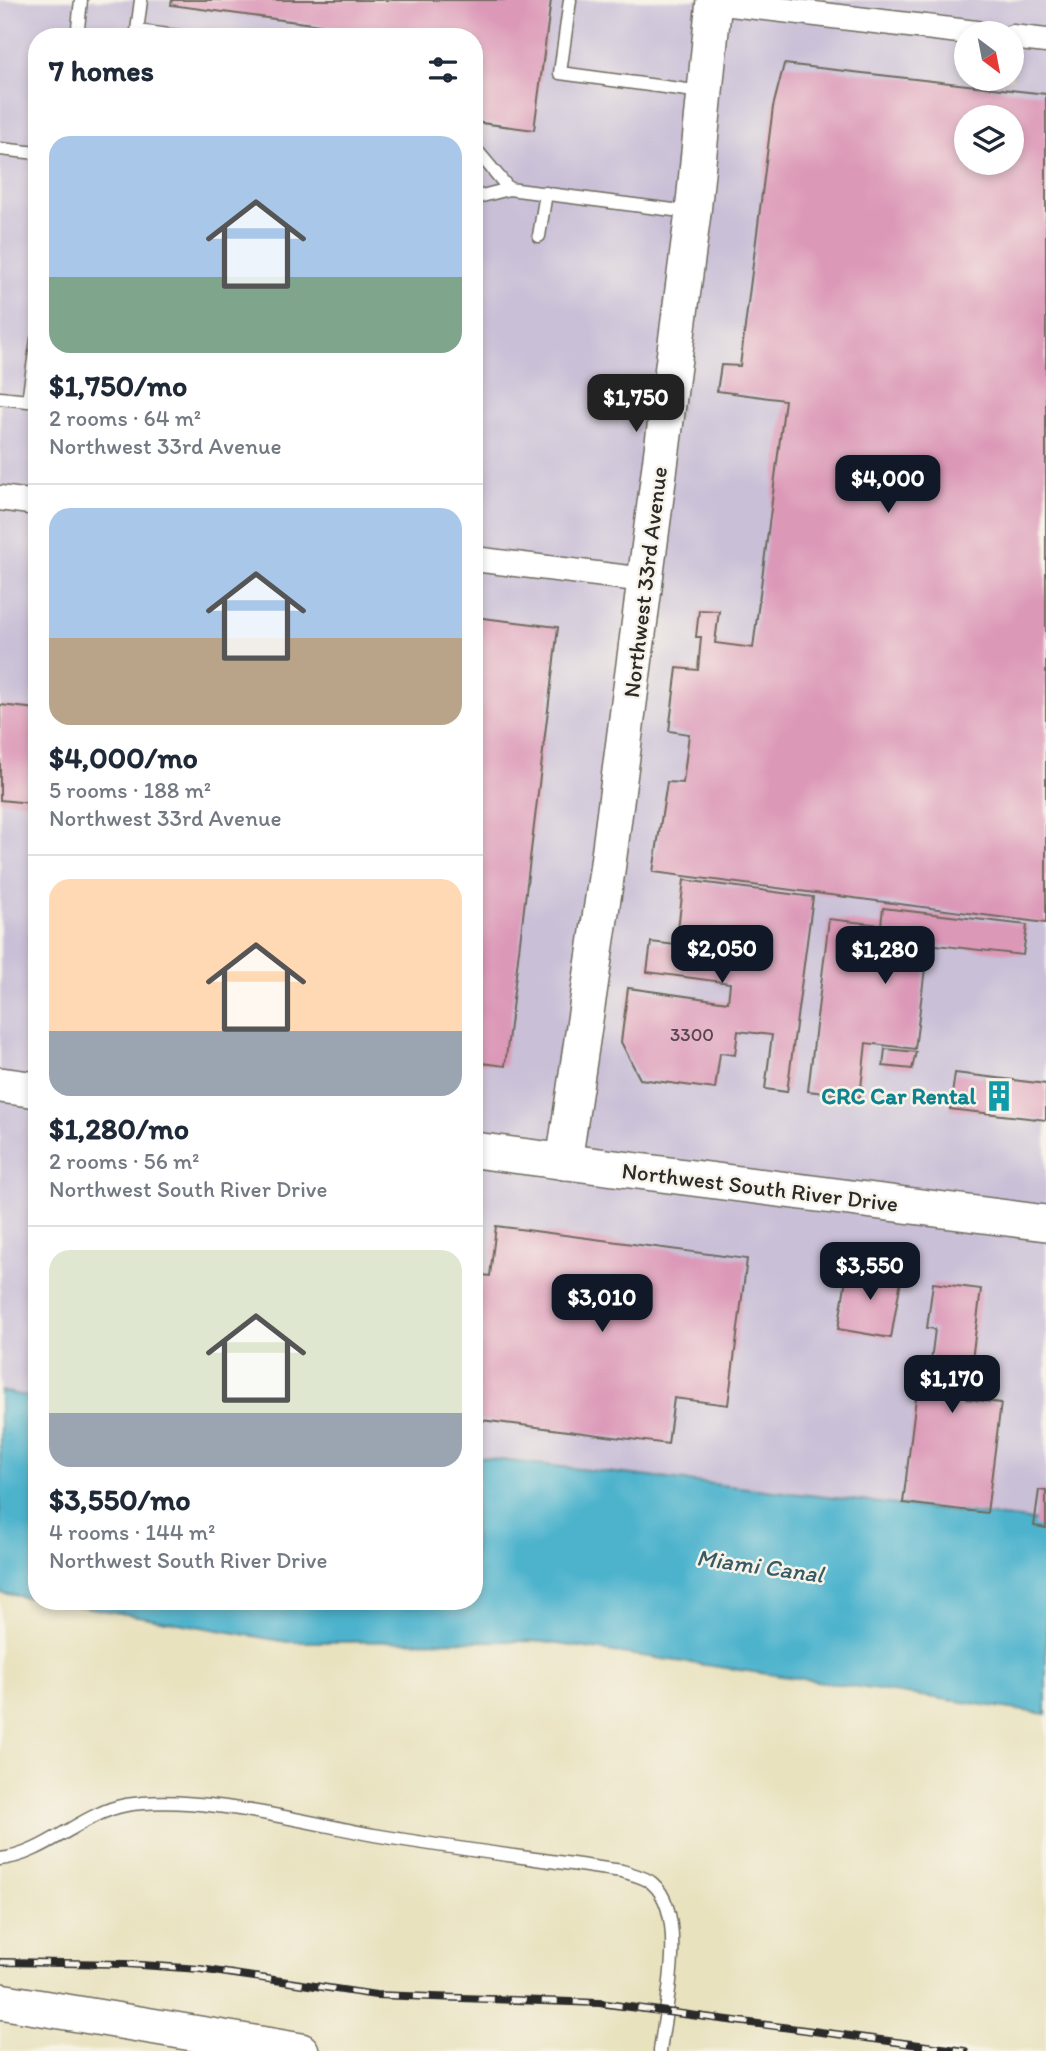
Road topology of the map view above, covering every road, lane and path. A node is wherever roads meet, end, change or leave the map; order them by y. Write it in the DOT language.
graph roads {
  1 [pos="82,0"];
  2 [pos="141,0"];
  3 [pos="570,0"];
  4 [pos="714,1"];
  5 [pos="78,28"];
  6 [pos="137,28"];
  7 [pos="954,30"];
  8 [pos="1024,38"];
  9 [pos="1046,41"];
  10 [pos="705,92"];
  11 [pos="0,149"];
  12 [pos="28,152"];
  13 [pos="483,158"];
  14 [pos="509,189"];
  15 [pos="545,193"];
  16 [pos="483,196"];
  17 [pos="693,213"];
  18 [pos="539,236"];
  19 [pos="0,398"];
  20 [pos="28,401"];
  21 [pos="0,498"];
  22 [pos="28,502"];
  23 [pos="483,560"];
  24 [pos="645,580"];
  25 [pos="0,1086"];
  26 [pos="28,1089"];
  27 [pos="483,1151"];
  28 [pos="564,1162"];
  29 [pos="1046,1223"];
  30 [pos="0,1859"];
  31 [pos="0,2001"];
  32 [pos="257,2048"];
  33 [pos="301,2051"];
  34 [pos="660,2051"];
  1 -- 5 [label="lane"];
  2 -- 6 [label="lane"];
  3 -- 10 [label="lane"];
  4 -- 7 [label="street"];
  4 -- 10 [label="street, Northwest 33rd Avenue"];
  8 -- 9 [label="street"];
  10 -- 17 [label="street, Northwest 33rd Avenue"];
  11 -- 12 [label="lane"];
  13 -- 14 [label="lane"];
  14 -- 15 [label="lane"];
  14 -- 16 [label="lane"];
  15 -- 17 [label="lane"];
  15 -- 18 [label="lane"];
  17 -- 24 [label="street, Northwest 33rd Avenue"];
  19 -- 20 [label="lane"];
  21 -- 22 [label="street"];
  23 -- 24 [label="street"];
  24 -- 28 [label="street, Northwest 33rd Avenue"];
  25 -- 26 [label="street"];
  27 -- 28 [label="street, Northwest South River Drive"];
  28 -- 29 [label="street, Northwest South River Drive"];
  30 -- 34 [label="lane"];
  31 -- 32 [label="street"];
  32 -- 33 [label="street"];
}
